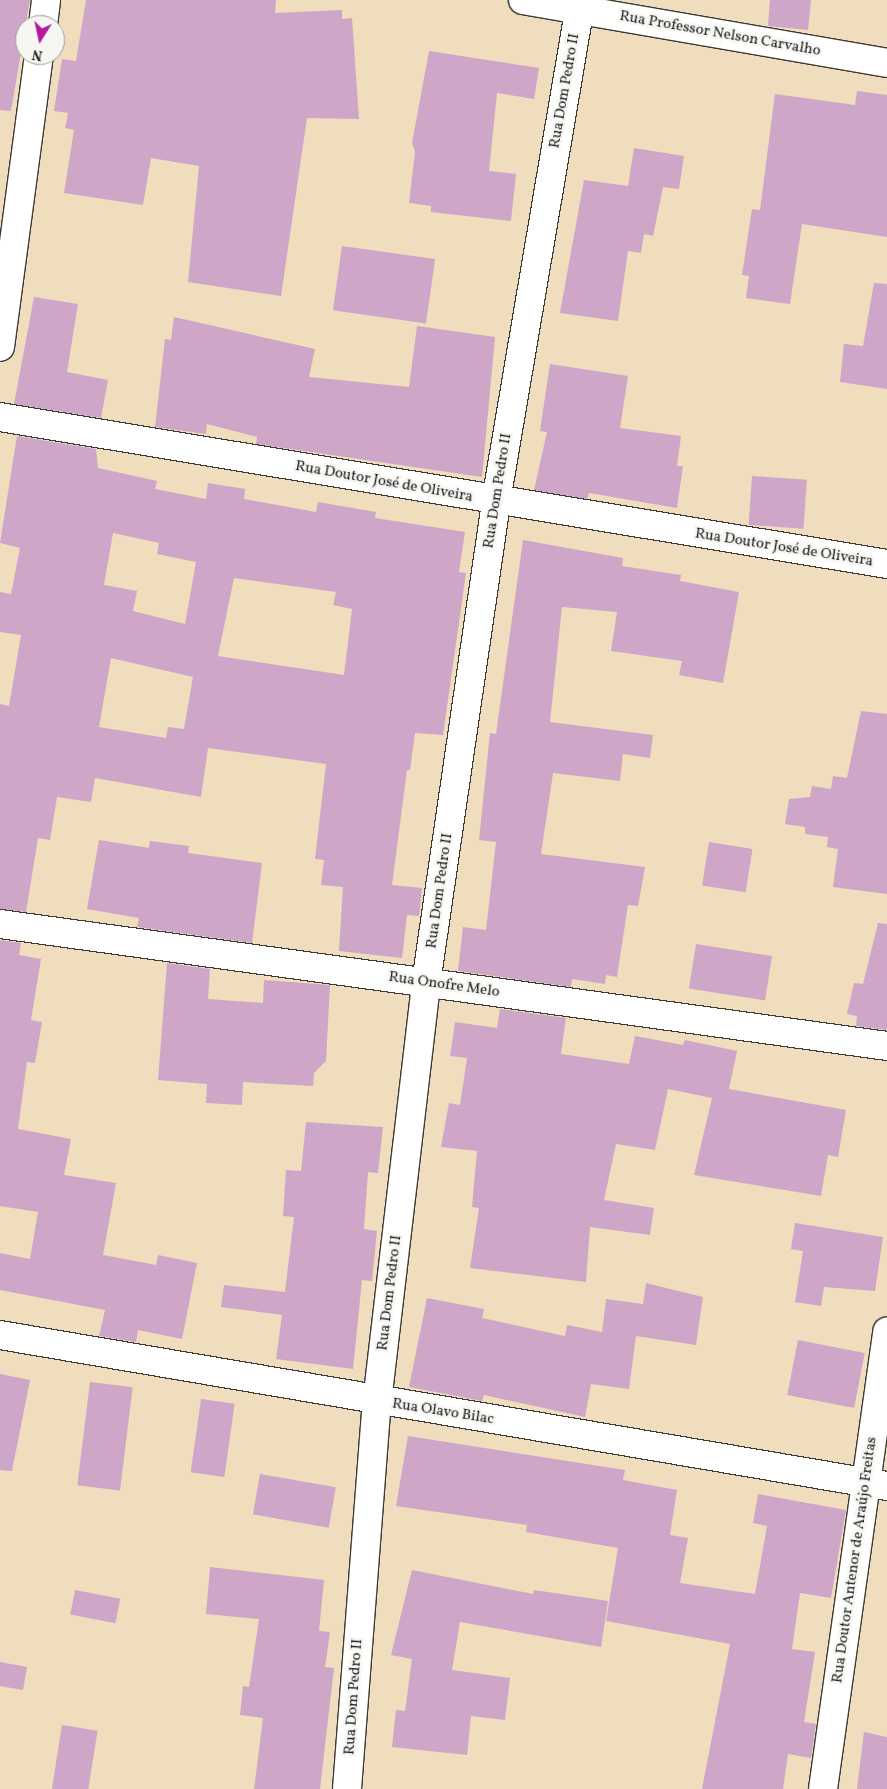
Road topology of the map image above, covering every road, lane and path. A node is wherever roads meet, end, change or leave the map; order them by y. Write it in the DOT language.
graph roads {
  1 [pos="46,0"];
  2 [pos="523,0"];
  3 [pos="580,5"];
  4 [pos="44,15"];
  5 [pos="887,63"];
  6 [pos="38,65"];
  7 [pos="0,347"];
  8 [pos="0,418"];
  9 [pos="496,501"];
  10 [pos="887,564"];
  11 [pos="0,924"];
  12 [pos="426,982"];
  13 [pos="887,1046"];
  14 [pos="887,1331"];
  15 [pos="0,1335"];
  16 [pos="377,1402"];
  17 [pos="876,1484"];
  18 [pos="347,1789"];
  19 [pos="824,1789"];
  1 -- 4 [label="street"];
  2 -- 3 [label="street, Rua Professor Nelson Carvalho"];
  3 -- 5 [label="street, Rua Professor Nelson Carvalho"];
  3 -- 9 [label="street, Rua Dom Pedro II"];
  6 -- 7 [label="street"];
  8 -- 9 [label="street, Rua Doutor José de Oliveira"];
  9 -- 10 [label="street, Rua Doutor José de Oliveira"];
  9 -- 12 [label="street, Rua Dom Pedro II"];
  11 -- 12 [label="street, Rua Onofre Melo"];
  12 -- 13 [label="street, Rua Onofre Melo"];
  12 -- 16 [label="street, Rua Dom Pedro II"];
  14 -- 17 [label="street, Rua Doutor Antenor de Araújo Freitas"];
  15 -- 16 [label="street, Rua Olavo Bilac"];
  16 -- 17 [label="street, Rua Olavo Bilac"];
  16 -- 18 [label="street, Rua Dom Pedro II"];
  17 -- 19 [label="street, Rua Doutor Antenor de Araújo Freitas"];
}
